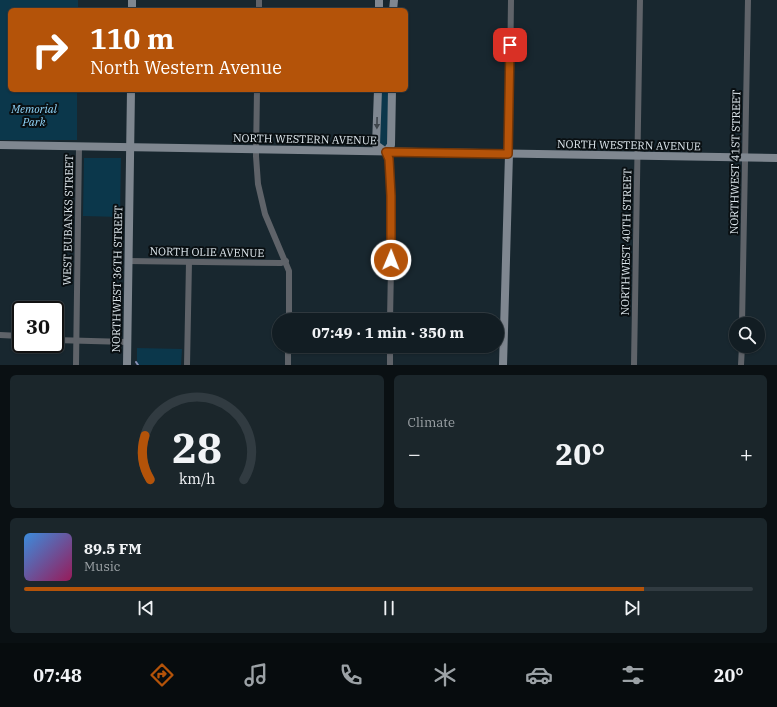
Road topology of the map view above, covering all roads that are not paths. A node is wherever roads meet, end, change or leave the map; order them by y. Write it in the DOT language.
graph roads {
  1 [pos="511,0"];
  2 [pos="640,0"];
  3 [pos="748,0"];
  4 [pos="131,92"];
  5 [pos="258,92"];
  6 [pos="378,92"];
  7 [pos="392,92"];
  8 [pos="0,145"];
  9 [pos="79,147"];
  10 [pos="130,148"];
  11 [pos="257,150"];
  12 [pos="386,152"];
  13 [pos="508,154"];
  14 [pos="638,156"];
  15 [pos="745,158"];
  16 [pos="777,158"];
  17 [pos="128,261"];
  18 [pos="286,261"];
  19 [pos="189,262"];
  20 [pos="289,313"];
  21 [pos="390,313"];
  22 [pos="742,317"];
  23 [pos="0,335"];
  24 [pos="12,336"];
  25 [pos="64,340"];
  26 [pos="76,340"];
  27 [pos="127,342"];
  28 [pos="288,353"];
  29 [pos="390,353"];
  30 [pos="742,353"];
  31 [pos="76,365"];
  32 [pos="127,365"];
  33 [pos="187,365"];
  34 [pos="288,365"];
  35 [pos="390,365"];
  36 [pos="503,365"];
  37 [pos="634,365"];
  38 [pos="741,365"];
  1 -- 13 [label="street"];
  2 -- 14 [label="street, NORTHWEST 40TH STREET"];
  3 -- 15 [label="street, NORTHWEST 41ST STREET"];
  4 -- 10 [label="street"];
  5 -- 11 [label="street"];
  6 -- 12 [label="street, one-way"];
  7 -- 12 [label="street"];
  8 -- 9 [label="street, NORTH WESTERN AVENUE"];
  9 -- 10 [label="street, NORTH WESTERN AVENUE"];
  9 -- 26 [label="street, WEST EUBANKS STREET"];
  10 -- 11 [label="street, NORTH WESTERN AVENUE"];
  10 -- 17 [label="street, NORTHWEST 36TH STREET"];
  11 -- 12 [label="street, NORTH WESTERN AVENUE"];
  11 -- 18 [label="street"];
  12 -- 13 [label="street, NORTH WESTERN AVENUE"];
  12 -- 21 [label="street"];
  13 -- 14 [label="street, NORTH WESTERN AVENUE"];
  13 -- 36 [label="street"];
  14 -- 15 [label="street, NORTH WESTERN AVENUE"];
  14 -- 37 [label="street, NORTHWEST 40TH STREET"];
  15 -- 16 [label="street, NORTH WESTERN AVENUE"];
  15 -- 22 [label="street, NORTHWEST 41ST STREET"];
  17 -- 19 [label="street, NORTH OLIE AVENUE"];
  17 -- 27 [label="street, NORTHWEST 36TH STREET"];
  18 -- 19 [label="street, NORTH OLIE AVENUE"];
  18 -- 20 [label="street"];
  19 -- 33 [label="street"];
  23 -- 24 [label="street"];
  25 -- 26 [label="street"];
  26 -- 27 [label="street"];
  26 -- 31 [label="street, WEST EUBANKS STREET"];
  27 -- 32 [label="street, NORTHWEST 36TH STREET"];
  28 -- 34 [label="street"];
  29 -- 35 [label="street"];
  30 -- 38 [label="street"];
}
